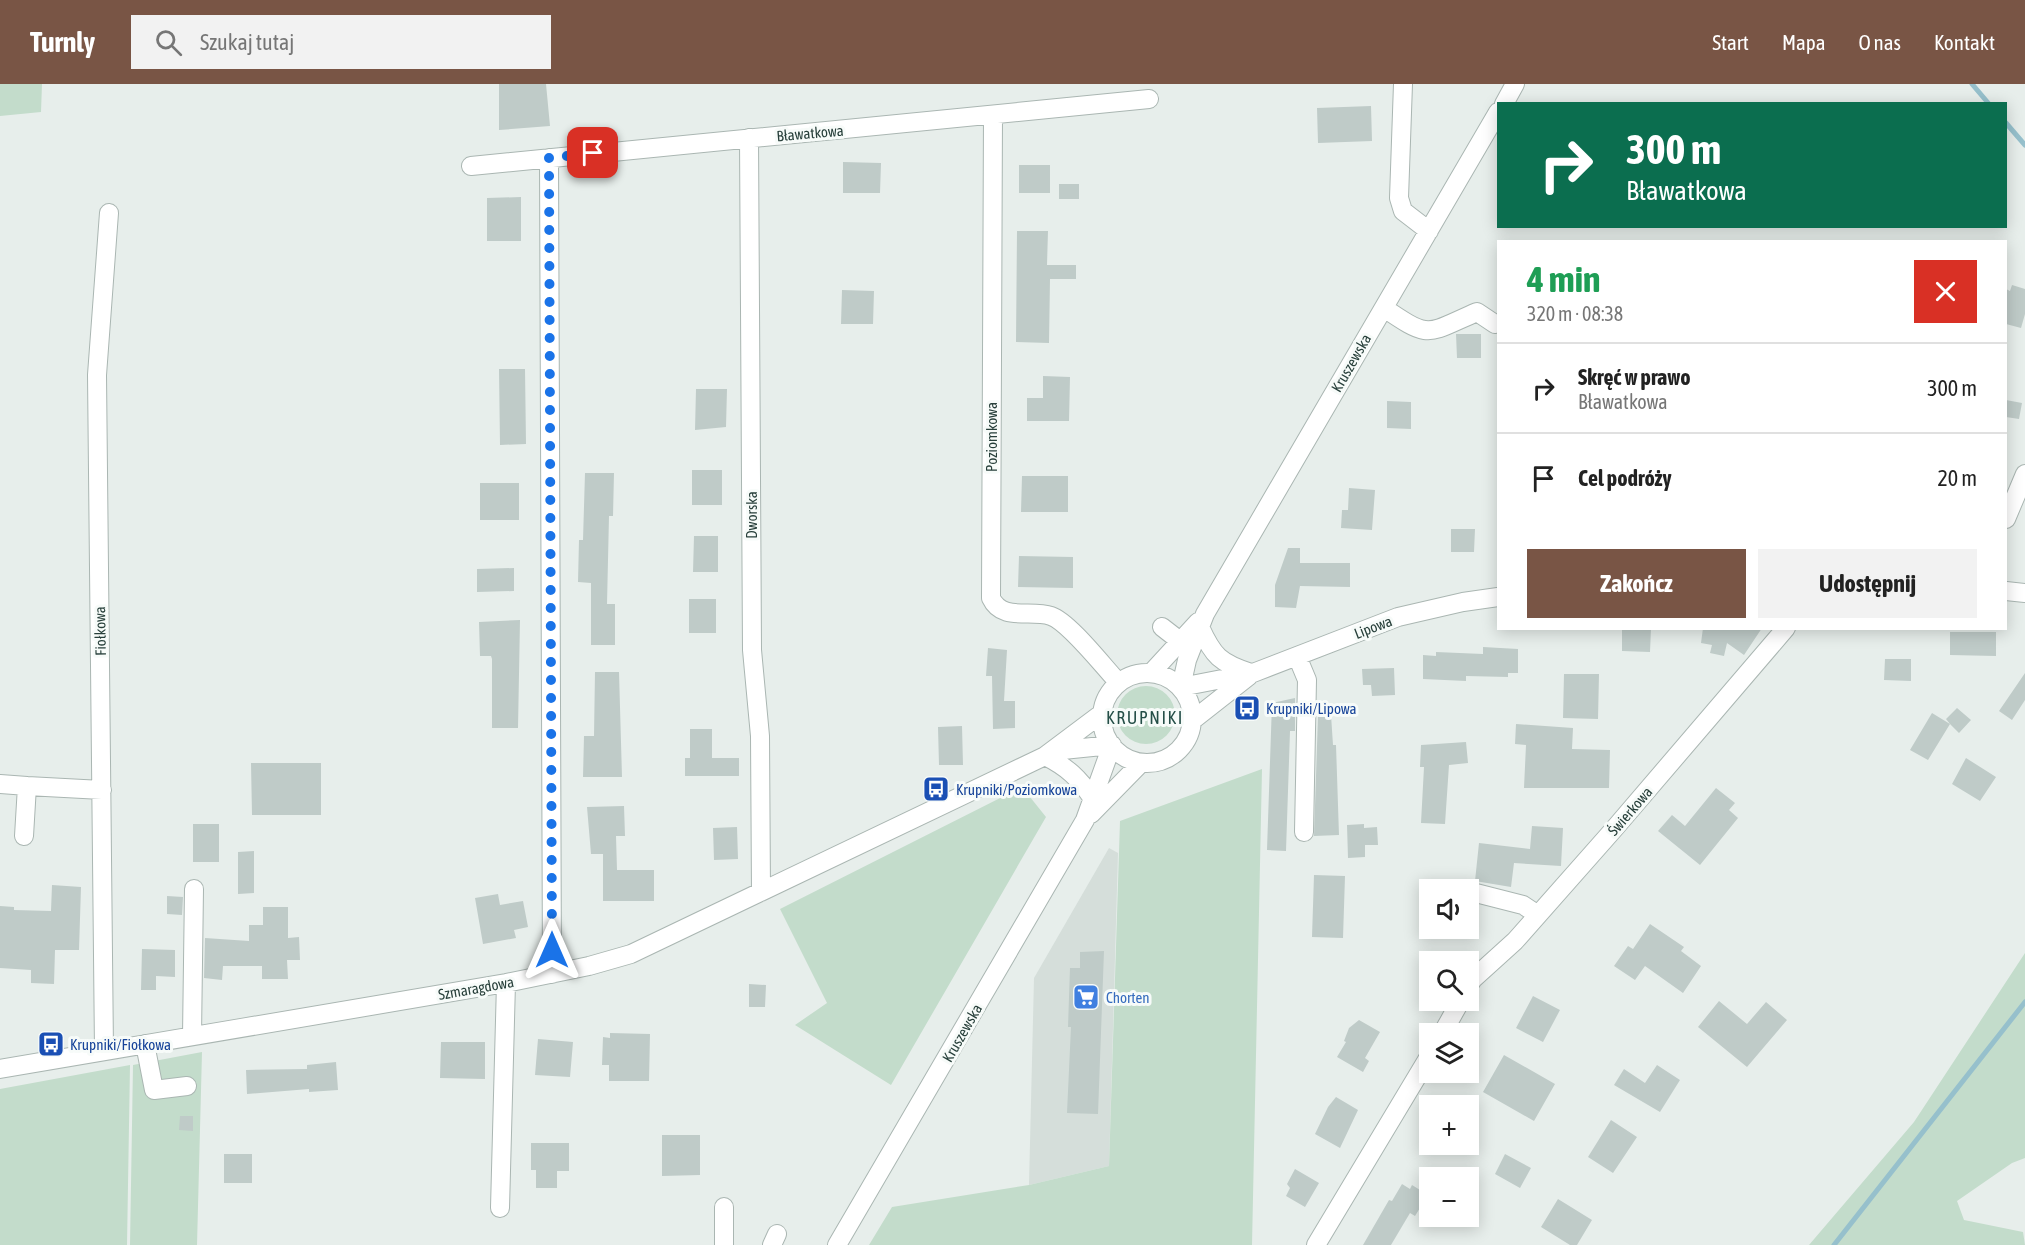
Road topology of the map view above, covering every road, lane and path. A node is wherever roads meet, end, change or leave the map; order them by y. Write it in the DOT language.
graph roads {
  1 [pos="1403,84"];
  2 [pos="1515,84"];
  3 [pos="1149,99"];
  4 [pos="1505,102"];
  5 [pos="1497,114"];
  6 [pos="993,115"];
  7 [pos="749,138"];
  8 [pos="549,158"];
  9 [pos="471,166"];
  10 [pos="109,213"];
  11 [pos="1429,231"];
  12 [pos="1384,308"];
  13 [pos="1495,324"];
  14 [pos="2025,474"];
  15 [pos="2007,517"];
  16 [pos="2007,591"];
  17 [pos="2025,593"];
  18 [pos="1497,597"];
  19 [pos="1203,621"];
  20 [pos="1162,627"];
  21 [pos="1784,630"];
  22 [pos="1180,641"];
  23 [pos="1297,656"];
  24 [pos="1152,672"];
  25 [pos="1253,673"];
  26 [pos="1118,682"];
  27 [pos="1181,687"];
  28 [pos="1101,714"];
  29 [pos="1193,720"];
  30 [pos="1112,745"];
  31 [pos="1049,753"];
  32 [pos="1140,764"];
  33 [pos="0,784"];
  34 [pos="27,786"];
  35 [pos="102,790"];
  36 [pos="1093,798"];
  37 [pos="1085,820"];
  38 [pos="1304,832"];
  39 [pos="24,836"];
  40 [pos="194,889"];
  41 [pos="761,892"];
  42 [pos="1479,894"];
  43 [pos="1538,915"];
  44 [pos="1479,973"];
  45 [pos="552,974"];
  46 [pos="506,983"];
  47 [pos="192,1036"];
  48 [pos="145,1044"];
  49 [pos="104,1051"];
  50 [pos="0,1070"];
  51 [pos="1419,1073"];
  52 [pos="187,1086"];
  53 [pos="724,1207"];
  54 [pos="500,1208"];
  55 [pos="724,1245"];
  56 [pos="837,1245"];
  57 [pos="1316,1245"];
  1 -- 11 [label="street"];
  2 -- 4 [label="street"];
  3 -- 6 [label="street, Bławatkowa"];
  5 -- 11 [label="street, Kruszewska"];
  6 -- 7 [label="street, Bławatkowa"];
  6 -- 26 [label="street, Poziomkowa"];
  7 -- 8 [label="street, Bławatkowa"];
  7 -- 41 [label="street, Dworska"];
  8 -- 9 [label="street, Bławatkowa"];
  8 -- 45 [label="street"];
  10 -- 35 [label="street, Fiołkowa"];
  11 -- 12 [label="street, Kruszewska"];
  12 -- 13 [label="street"];
  12 -- 19 [label="street, Kruszewska"];
  14 -- 15 [label="street"];
  16 -- 17 [label="street"];
  18 -- 23 [label="street, Lipowa"];
  19 -- 22 [label="street, Kruszewska"];
  19 -- 25 [label="street"];
  19 -- 27 [label="street, Kruszewska"];
  20 -- 22 [label="street"];
  21 -- 43 [label="street, Świerkowa"];
  22 -- 24 [label="street, Kruszewska"];
  23 -- 25 [label="street, Lipowa"];
  23 -- 38 [label="street"];
  24 -- 26 [label="street"];
  24 -- 27 [label="street"];
  25 -- 27 [label="street, Lipowa"];
  25 -- 29 [label="street, Lipowa"];
  26 -- 28 [label="street"];
  27 -- 29 [label="street"];
  28 -- 30 [label="street"];
  28 -- 31 [label="street, Szmaragdowa"];
  29 -- 32 [label="street"];
  30 -- 31 [label="street, Szmaragdowa"];
  30 -- 32 [label="street"];
  30 -- 36 [label="street, Kruszewska"];
  31 -- 36 [label="street"];
  31 -- 41 [label="street, Szmaragdowa"];
  32 -- 37 [label="street, Kruszewska"];
  33 -- 34 [label="street"];
  34 -- 35 [label="street"];
  34 -- 39 [label="street"];
  35 -- 49 [label="street, Fiołkowa"];
  36 -- 37 [label="street, Kruszewska"];
  37 -- 56 [label="street, Kruszewska"];
  40 -- 47 [label="street"];
  41 -- 45 [label="street, Szmaragdowa"];
  42 -- 43 [label="street"];
  43 -- 44 [label="street, Świerkowa"];
  45 -- 46 [label="street, Szmaragdowa"];
  46 -- 47 [label="street, Szmaragdowa"];
  46 -- 54 [label="street"];
  47 -- 48 [label="street, Szmaragdowa"];
  48 -- 49 [label="street, Szmaragdowa"];
  48 -- 52 [label="street"];
  49 -- 50 [label="street, Szmaragdowa"];
  51 -- 57 [label="street"];
  53 -- 55 [label="street"];
}
